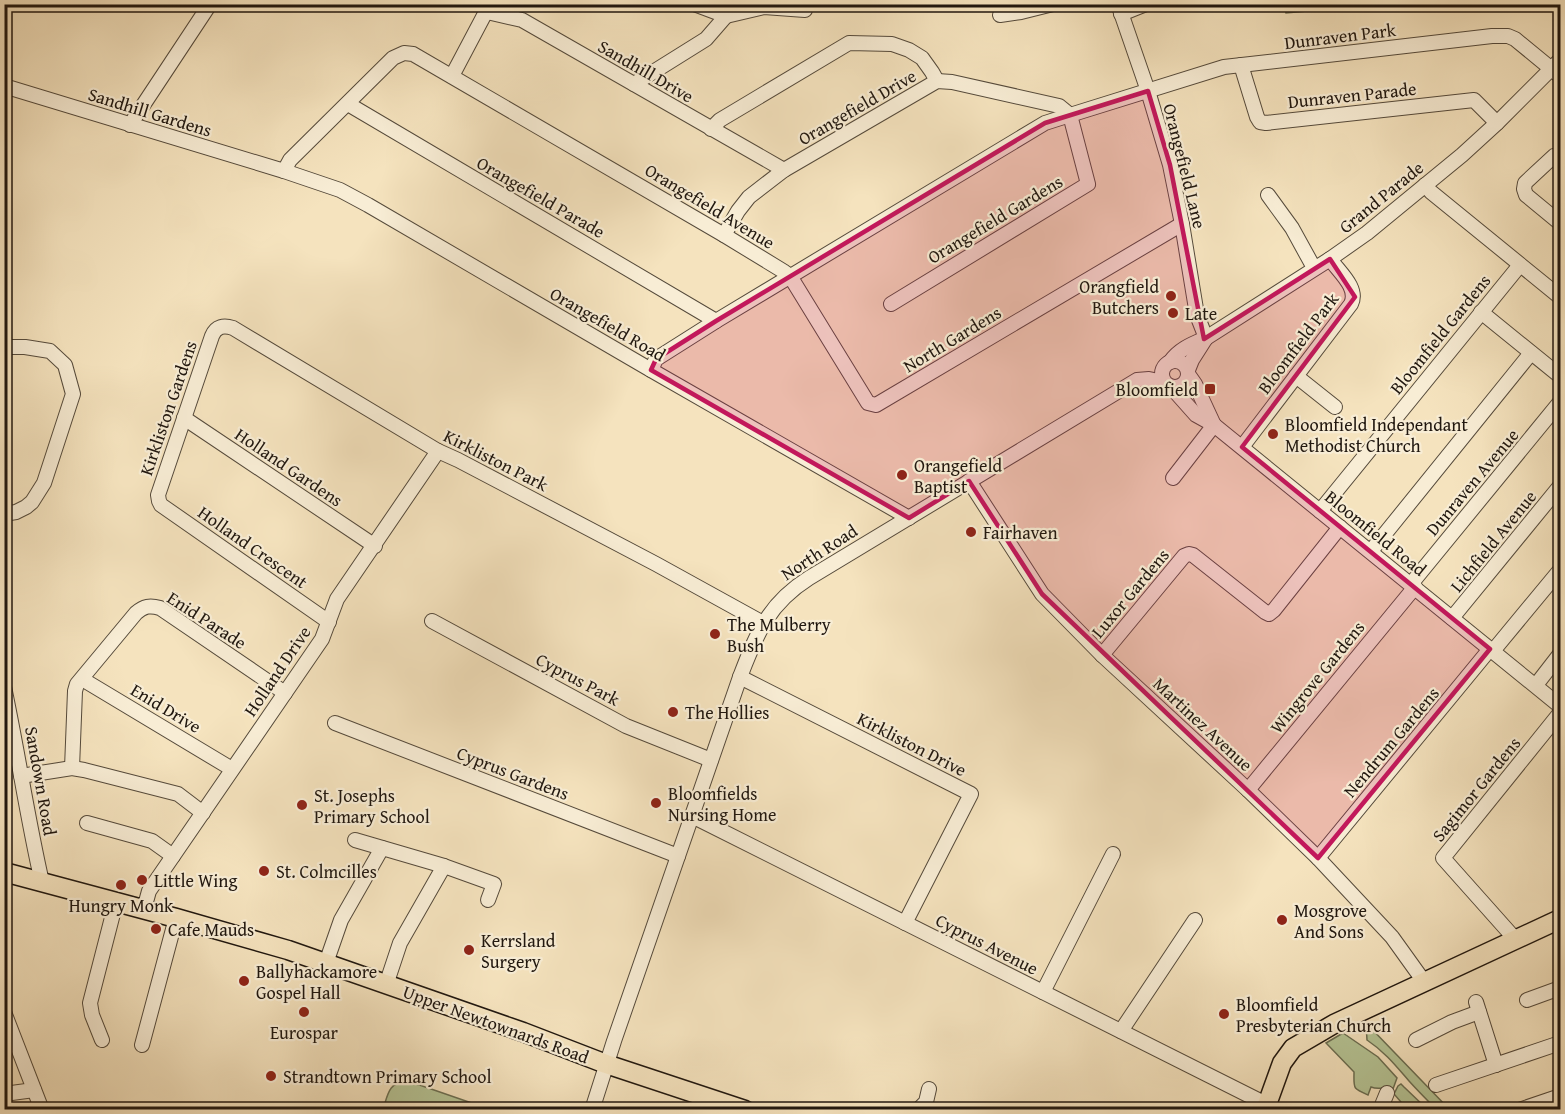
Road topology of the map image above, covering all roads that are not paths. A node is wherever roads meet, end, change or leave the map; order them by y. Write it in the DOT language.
graph roads {
  1 [pos="210,4"];
  2 [pos="694,4"];
  3 [pos="1053,4"];
  4 [pos="1146,4"];
  5 [pos="488,8"];
  6 [pos="1120,9"];
  7 [pos="805,10"];
  8 [pos="1000,15"];
  9 [pos="726,16"];
  10 [pos="1241,65"];
  11 [pos="1558,68"];
  12 [pos="452,76"];
  13 [pos="937,81"];
  14 [pos="634,84"];
  15 [pos="4,86"];
  16 [pos="1148,91"];
  17 [pos="348,104"];
  18 [pos="1070,115"];
  19 [pos="1497,123"];
  20 [pos="130,125"];
  21 [pos="711,129"];
  22 [pos="1560,155"];
  23 [pos="284,171"];
  24 [pos="784,171"];
  25 [pos="1425,185"];
  26 [pos="1268,195"];
  27 [pos="1560,223"];
  28 [pos="1182,224"];
  29 [pos="724,235"];
  30 [pos="1330,259"];
  31 [pos="1520,265"];
  32 [pos="1314,268"];
  33 [pos="790,276"];
  34 [pos="1560,297"];
  35 [pos="891,304"];
  36 [pos="1481,312"];
  37 [pos="716,321"];
  38 [pos="216,329"];
  39 [pos="1206,338"];
  40 [pos="4,347"];
  41 [pos="1532,353"];
  42 [pos="1168,363"];
  43 [pos="651,370"];
  44 [pos="1188,372"];
  45 [pos="1296,376"];
  46 [pos="1560,376"];
  47 [pos="1137,380"];
  48 [pos="1168,385"];
  49 [pos="1560,402"];
  50 [pos="1335,406"];
  51 [pos="184,418"];
  52 [pos="1214,425"];
  53 [pos="1242,447"];
  54 [pos="438,452"];
  55 [pos="1173,478"];
  56 [pos="969,481"];
  57 [pos="1560,486"];
  58 [pos="159,501"];
  59 [pos="1320,511"];
  60 [pos="4,514"];
  61 [pos="909,518"];
  62 [pos="1340,527"];
  63 [pos="375,546"];
  64 [pos="1371,551"];
  65 [pos="1560,570"];
  66 [pos="1413,586"];
  67 [pos="1452,618"];
  68 [pos="432,621"];
  69 [pos="329,622"];
  70 [pos="763,622"];
  71 [pos="1492,650"];
  72 [pos="1560,654"];
  73 [pos="1102,655"];
  74 [pos="740,677"];
  75 [pos="82,679"];
  76 [pos="1536,685"];
  77 [pos="4,687"];
  78 [pos="285,693"];
  79 [pos="1560,706"];
  80 [pos="1560,713"];
  81 [pos="335,723"];
  82 [pos="10,743"];
  83 [pos="711,760"];
  84 [pos="72,768"];
  85 [pos="232,769"];
  86 [pos="21,776"];
  87 [pos="1248,790"];
  88 [pos="203,813"];
  89 [pos="692,816"];
  90 [pos="87,823"];
  91 [pos="355,840"];
  92 [pos="382,848"];
  93 [pos="1113,854"];
  94 [pos="173,856"];
  95 [pos="678,856"];
  96 [pos="1318,858"];
  97 [pos="444,866"];
  98 [pos="4,872"];
  99 [pos="42,882"];
  100 [pos="488,900"];
  101 [pos="116,902"];
  102 [pos="144,909"];
  103 [pos="176,918"];
  104 [pos="1195,920"];
  105 [pos="1560,920"];
  106 [pos="905,923"];
  107 [pos="1516,940"];
  108 [pos="326,963"];
  109 [pos="1425,983"];
  110 [pos="386,985"];
  111 [pos="1560,988"];
  112 [pos="1043,992"];
  113 [pos="1527,1000"];
  114 [pos="4,1012"];
  115 [pos="1121,1031"];
  116 [pos="102,1040"];
  117 [pos="1416,1040"];
  118 [pos="1560,1043"];
  119 [pos="142,1045"];
  120 [pos="606,1064"];
  121 [pos="1496,1065"];
  122 [pos="1436,1085"];
  123 [pos="929,1089"];
  124 [pos="34,1090"];
  125 [pos="1387,1093"];
  126 [pos="4,1094"];
  127 [pos="1560,1096"];
  128 [pos="1266,1107"];
  129 [pos="42,1110"];
  130 [pos="592,1110"];
  131 [pos="745,1110"];
  132 [pos="918,1110"];
  133 [pos="1380,1110"];
  134 [pos="1519,1110"];
  1 -- 20 [label="street"];
  2 -- 9 [label="street"];
  3 -- 8 [label="street"];
  4 -- 6 [label="street"];
  5 -- 12 [label="street, Sandhill Drive"];
  5 -- 14 [label="street, Sandhill Drive"];
  6 -- 16 [label="street, Orangefield Lane"];
  7 -- 9 [label="street"];
  9 -- 14 [label="street"];
  10 -- 11 [label="street, Dunraven Park"];
  10 -- 16 [label="street, Dunraven Park"];
  10 -- 19 [label="street, Dunraven Parade"];
  11 -- 19 [label="street, Grand Parade"];
  12 -- 17 [label="street, Orangefield Avenue"];
  12 -- 29 [label="street, Orangefield Avenue"];
  13 -- 18 [label="street, Orangefield Drive"];
  13 -- 21 [label="street"];
  13 -- 24 [label="street, Orangefield Drive"];
  14 -- 21 [label="street, Sandhill Drive"];
  15 -- 20 [label="street, Sandhill Gardens"];
  16 -- 18 [label="street"];
  16 -- 28 [label="street, Orangefield Lane"];
  17 -- 23 [label="street, Orangefield Avenue"];
  17 -- 37 [label="street, Orangefield Parade"];
  18 -- 33 [label="street"];
  18 -- 35 [label="street, Orangefield Gardens"];
  19 -- 25 [label="street, Grand Parade"];
  20 -- 23 [label="street, Sandhill Gardens"];
  21 -- 24 [label="street, Sandhill Drive"];
  22 -- 27 [label="street"];
  23 -- 43 [label="street, Orangefield Road"];
  24 -- 29 [label="street, Orangefield Drive"];
  25 -- 30 [label="street, Grand Parade"];
  25 -- 31 [label="street"];
  26 -- 32 [label="street"];
  28 -- 33 [label="street, North Gardens"];
  28 -- 39 [label="street, Orangefield Lane"];
  29 -- 33 [label="street, Orangefield Avenue"];
  30 -- 32 [label="street, Grand Parade"];
  30 -- 45 [label="street, Bloomfield Park"];
  31 -- 34 [label="street"];
  31 -- 36 [label="street, Bloomfield Gardens"];
  32 -- 39 [label="street, Grand Parade"];
  33 -- 37 [label="street"];
  36 -- 41 [label="street"];
  36 -- 59 [label="street, Bloomfield Gardens"];
  37 -- 43 [label="street"];
  38 -- 51 [label="street, Kirkliston Gardens"];
  38 -- 54 [label="street, Kirkliston Park"];
  39 -- 42 [label="street, Grand Parade"];
  39 -- 44 [label="street, Grand Parade"];
  40 -- 60 [label="street"];
  41 -- 46 [label="street"];
  41 -- 64 [label="street"];
  42 -- 44 [label="street"];
  42 -- 47 [label="street, Grand Parade"];
  42 -- 48 [label="street"];
  43 -- 61 [label="street, Orangefield Road"];
  44 -- 48 [label="street"];
  44 -- 52 [label="street"];
  45 -- 50 [label="street"];
  45 -- 53 [label="street, Bloomfield Park"];
  47 -- 48 [label="street"];
  47 -- 56 [label="street, North Road"];
  48 -- 52 [label="street, Bloomfield Road"];
  49 -- 66 [label="street, Dunraven Avenue"];
  51 -- 58 [label="street, Kirkliston Gardens"];
  51 -- 63 [label="street, Holland Gardens"];
  52 -- 53 [label="street, Bloomfield Road"];
  52 -- 55 [label="street"];
  53 -- 59 [label="street, Bloomfield Road"];
  54 -- 63 [label="street, Holland Drive"];
  54 -- 70 [label="street, Kirkliston Park"];
  56 -- 61 [label="street, North Road"];
  56 -- 73 [label="street, Martinez Avenue"];
  57 -- 67 [label="street, Lichfield Avenue"];
  58 -- 69 [label="street, Holland Crescent"];
  59 -- 62 [label="street, Bloomfield Road"];
  61 -- 70 [label="street, North Road"];
  62 -- 64 [label="street, Bloomfield Road"];
  62 -- 73 [label="street, Luxor Gardens"];
  63 -- 69 [label="street, Holland Drive"];
  64 -- 66 [label="street, Bloomfield Road"];
  65 -- 71 [label="street, Nendrum Gardens"];
  66 -- 67 [label="street, Bloomfield Road"];
  66 -- 87 [label="street, Wingrove Gardens"];
  67 -- 71 [label="street, Bloomfield Road"];
  68 -- 83 [label="street, Cyprus Park"];
  69 -- 78 [label="street, Holland Drive"];
  70 -- 74 [label="street, North Road"];
  71 -- 76 [label="street, Bloomfield Road"];
  71 -- 96 [label="street, Nendrum Gardens"];
  72 -- 76 [label="street"];
  73 -- 87 [label="street, Martinez Avenue"];
  74 -- 83 [label="street, North Road"];
  74 -- 106 [label="street, Kirkliston Drive"];
  75 -- 78 [label="street, Enid Parade"];
  75 -- 84 [label="street, Enid Parade"];
  75 -- 85 [label="street, Enid Drive"];
  76 -- 79 [label="street, Bloomfield Road"];
  77 -- 82 [label="street, Sandown Road"];
  78 -- 85 [label="street, Holland Drive"];
  80 -- 107 [label="street, Sagimor Gardens"];
  81 -- 95 [label="street, Cyprus Gardens"];
  82 -- 86 [label="street, Sandown Road"];
  83 -- 89 [label="street, North Road"];
  84 -- 86 [label="street"];
  84 -- 88 [label="street"];
  85 -- 88 [label="street, Holland Drive"];
  86 -- 99 [label="street, Sandown Road"];
  87 -- 96 [label="street, Martinez Avenue"];
  88 -- 94 [label="street, Holland Drive"];
  89 -- 95 [label="street, North Road"];
  89 -- 106 [label="street, Cyprus Avenue"];
  90 -- 94 [label="street"];
  91 -- 92 [label="street"];
  92 -- 97 [label="street"];
  92 -- 108 [label="street"];
  93 -- 112 [label="street"];
  94 -- 102 [label="street, Holland Drive"];
  95 -- 120 [label="street, North Road"];
  96 -- 109 [label="street, Martinez Avenue"];
  97 -- 100 [label="street"];
  97 -- 110 [label="street"];
  98 -- 99 [label="main road, Upper Newtownards Road"];
  99 -- 101 [label="main road, Upper Newtownards Road"];
  101 -- 102 [label="main road, Upper Newtownards Road"];
  101 -- 116 [label="street"];
  102 -- 103 [label="main road, Upper Newtownards Road"];
  103 -- 108 [label="main road, Upper Newtownards Road"];
  103 -- 119 [label="street"];
  104 -- 115 [label="street"];
  105 -- 107 [label="main road"];
  106 -- 112 [label="street, Cyprus Avenue"];
  107 -- 109 [label="main road"];
  108 -- 110 [label="main road, Upper Newtownards Road"];
  109 -- 128 [label="main road"];
  110 -- 120 [label="main road, Upper Newtownards Road"];
  111 -- 113 [label="street"];
  112 -- 115 [label="street, Cyprus Avenue"];
  114 -- 124 [label="street"];
  115 -- 128 [label="street, Cyprus Avenue"];
  117 -- 121 [label="street"];
  118 -- 121 [label="street"];
  120 -- 130 [label="street, North Road"];
  120 -- 131 [label="main road, Upper Newtownards Road"];
  121 -- 122 [label="street"];
  123 -- 132 [label="street"];
  124 -- 126 [label="street"];
  124 -- 129 [label="street"];
  125 -- 133 [label="street"];
  127 -- 134 [label="street"];
}
